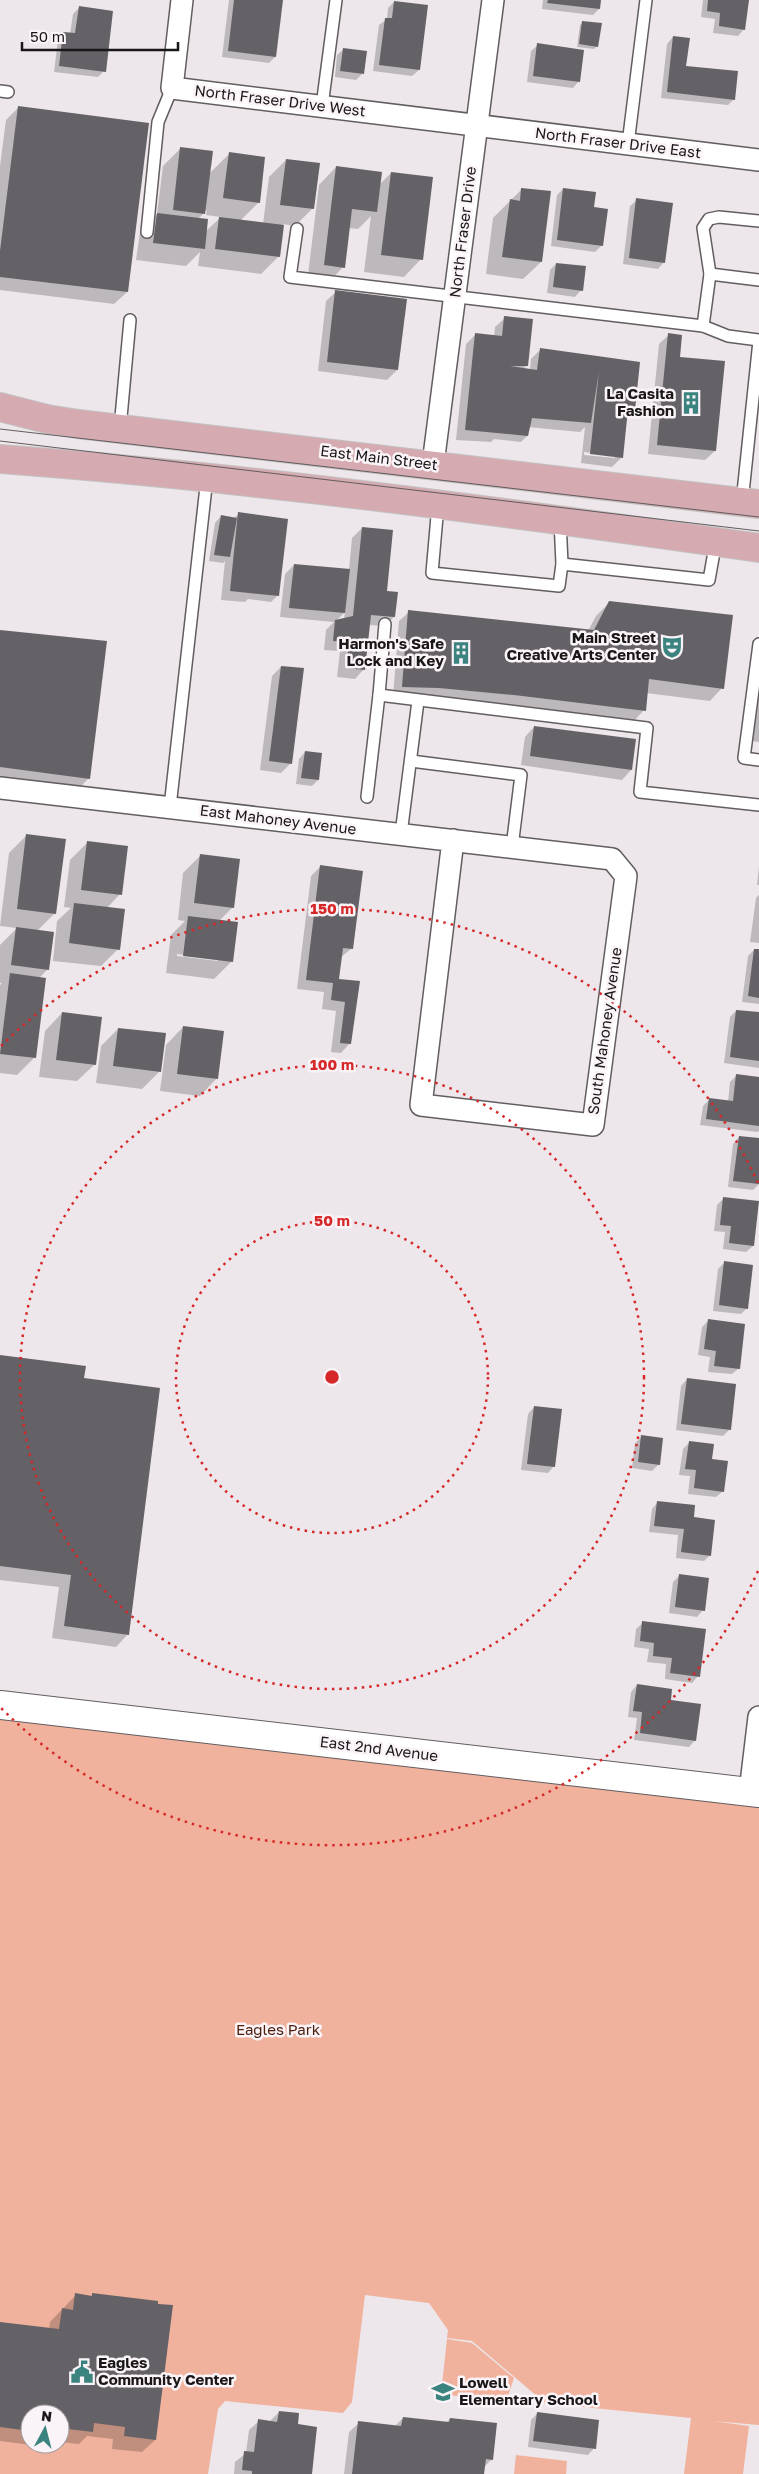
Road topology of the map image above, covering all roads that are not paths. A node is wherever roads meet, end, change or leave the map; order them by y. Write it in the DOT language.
graph roads {
  1 [pos="182,0"];
  2 [pos="336,0"];
  3 [pos="493,0"];
  4 [pos="646,0"];
  5 [pos="172,88"];
  6 [pos="322,106"];
  7 [pos="477,125"];
  8 [pos="628,144"];
  9 [pos="759,160"];
  10 [pos="759,222"];
  11 [pos="297,229"];
  12 [pos="147,232"];
  13 [pos="710,274"];
  14 [pos="759,280"];
  15 [pos="455,298"];
  16 [pos="130,320"];
  17 [pos="703,326"];
  18 [pos="759,340"];
  19 [pos="0,407"];
  20 [pos="120,428"];
  21 [pos="0,459"];
  22 [pos="433,464"];
  23 [pos="208,476"];
  24 [pos="438,503"];
  25 [pos="750,503"];
  26 [pos="560,520"];
  27 [pos="716,541"];
  28 [pos="759,548"];
  29 [pos="562,564"];
  30 [pos="385,624"];
  31 [pos="759,644"];
  32 [pos="379,695"];
  33 [pos="418,701"];
  34 [pos="759,760"];
  35 [pos="411,761"];
  36 [pos="0,788"];
  37 [pos="367,797"];
  38 [pos="759,805"];
  39 [pos="170,807"];
  40 [pos="401,834"];
  41 [pos="453,840"];
  42 [pos="512,847"];
  43 [pos="556,852"];
  44 [pos="0,1705"];
  45 [pos="759,1717"];
  46 [pos="754,1792"];
  1 -- 5 [label="street"];
  2 -- 6 [label="lane"];
  3 -- 7 [label="street, North Fraser Drive"];
  4 -- 8 [label="lane"];
  5 -- 6 [label="street, North Fraser Drive West"];
  5 -- 12 [label="lane"];
  6 -- 7 [label="street, North Fraser Drive West"];
  7 -- 8 [label="street, North Fraser Drive East"];
  7 -- 15 [label="street, North Fraser Drive"];
  8 -- 9 [label="street, North Fraser Drive East"];
  10 -- 13 [label="lane"];
  11 -- 15 [label="lane"];
  13 -- 14 [label="lane"];
  13 -- 17 [label="lane"];
  15 -- 17 [label="lane"];
  15 -- 22 [label="street, North Fraser Drive"];
  16 -- 20 [label="lane"];
  17 -- 18 [label="lane"];
  18 -- 25 [label="lane"];
  19 -- 20 [label="main road, East Main Street"];
  20 -- 22 [label="main road, East Main Street"];
  21 -- 23 [label="main road"];
  22 -- 25 [label="main road, East Main Street"];
  23 -- 24 [label="main road"];
  23 -- 39 [label="lane"];
  24 -- 26 [label="main road"];
  24 -- 29 [label="lane"];
  26 -- 27 [label="main road"];
  26 -- 29 [label="lane"];
  27 -- 28 [label="main road"];
  27 -- 29 [label="lane"];
  30 -- 32 [label="lane"];
  31 -- 34 [label="lane"];
  32 -- 33 [label="lane"];
  32 -- 37 [label="lane"];
  33 -- 35 [label="lane"];
  33 -- 38 [label="lane"];
  35 -- 40 [label="lane"];
  35 -- 42 [label="lane"];
  36 -- 39 [label="street, East Mahoney Avenue"];
  39 -- 40 [label="street, East Mahoney Avenue"];
  40 -- 41 [label="street, East Mahoney Avenue"];
  41 -- 42 [label="street, East Mahoney Avenue"];
  41 -- 43 [label="street, South Mahoney Avenue"];
  42 -- 43 [label="street, East Mahoney Avenue"];
  44 -- 46 [label="street, East 2nd Avenue"];
  45 -- 46 [label="street"];
}
